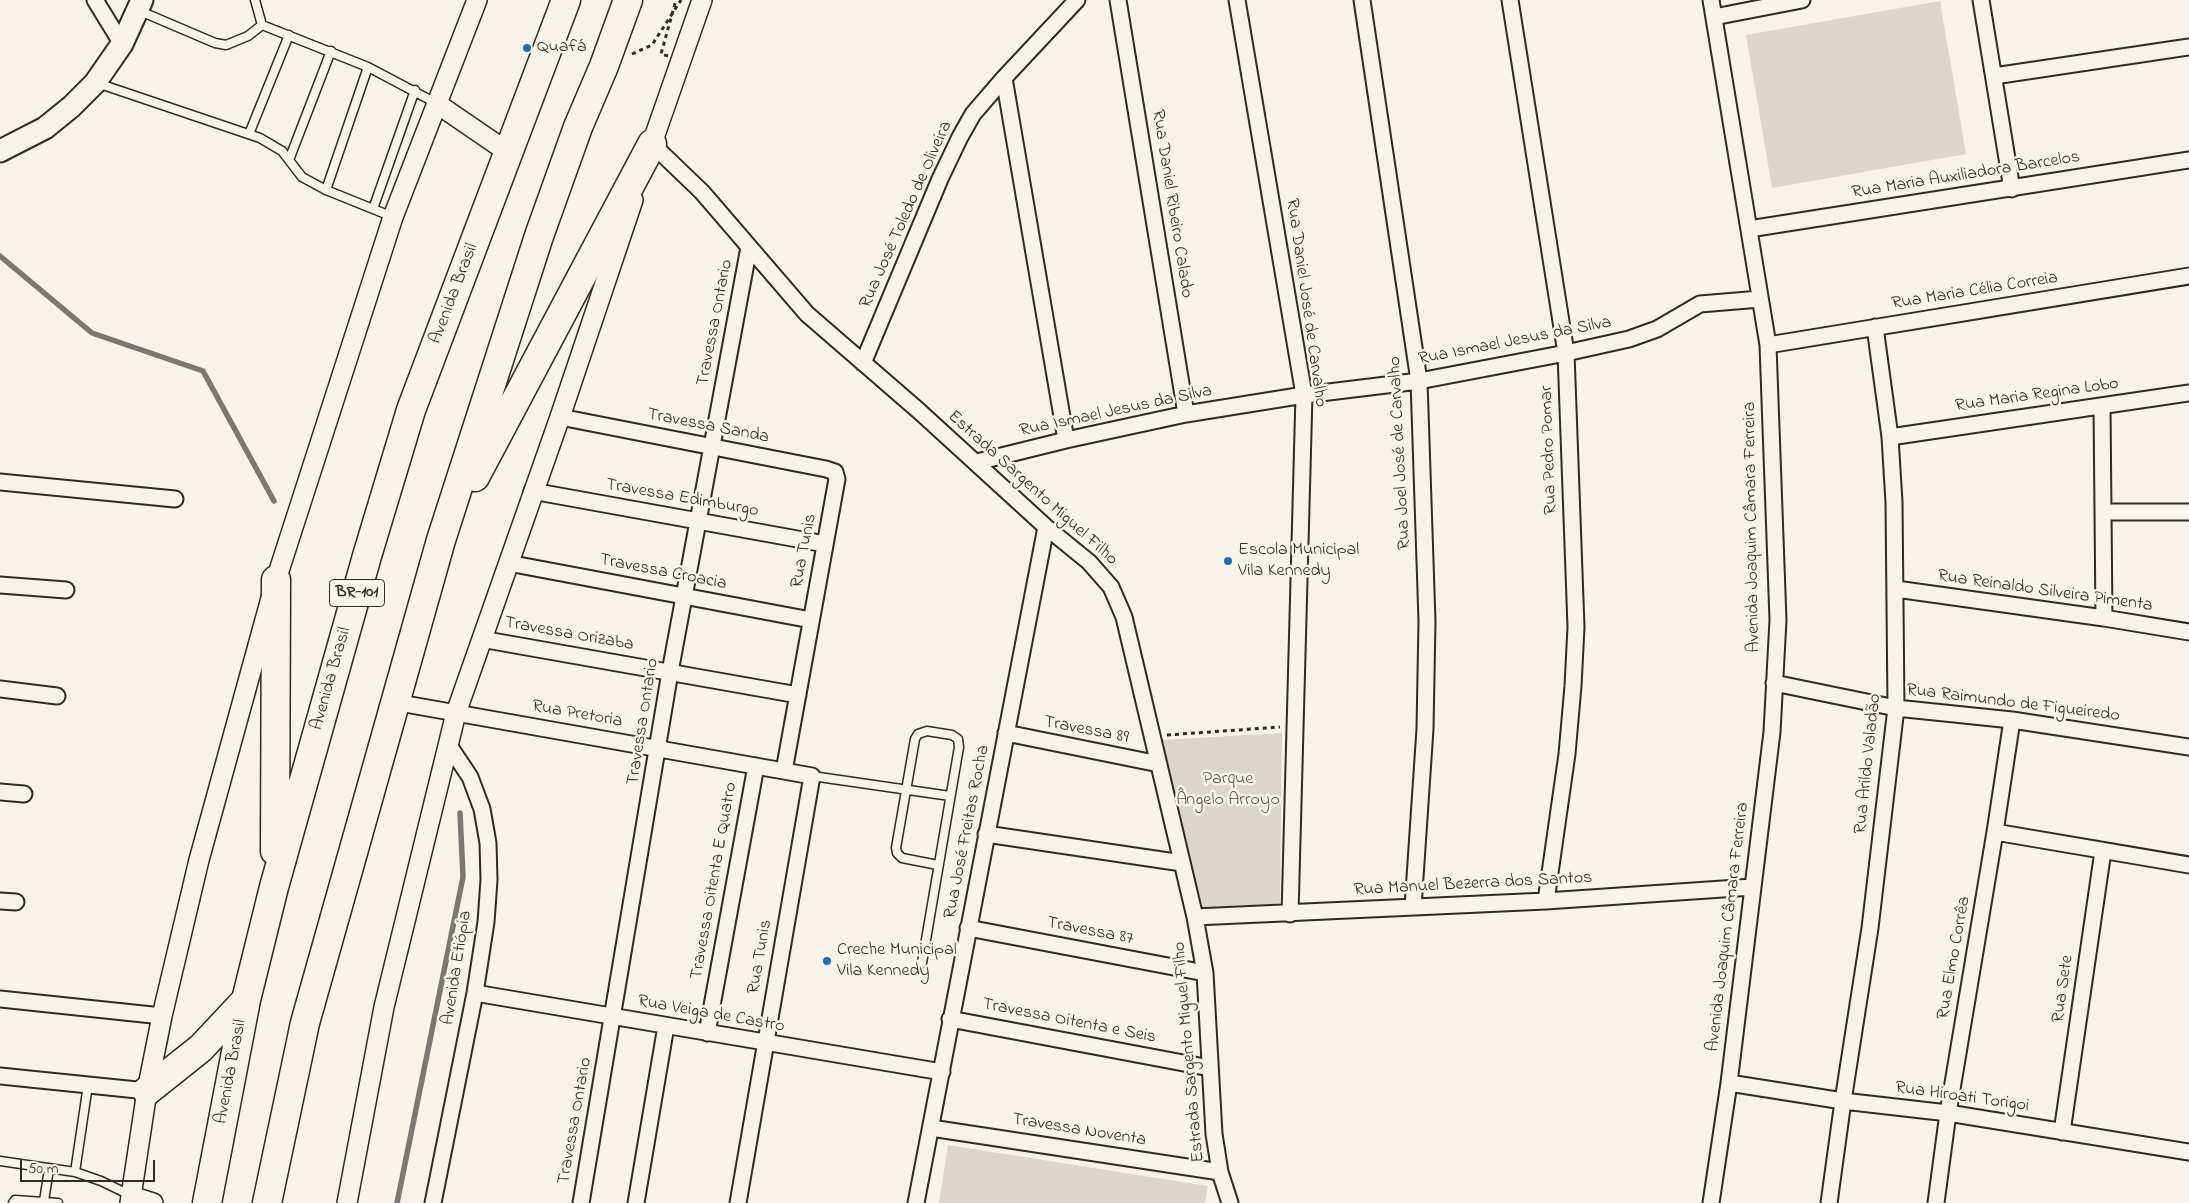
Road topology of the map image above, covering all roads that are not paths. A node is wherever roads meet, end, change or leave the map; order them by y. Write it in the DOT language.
graph roads {
  1 [pos="95,0"];
  2 [pos="255,0"];
  3 [pos="477,0"];
  4 [pos="566,0"];
  5 [pos="628,0"];
  6 [pos="702,0"];
  7 [pos="1077,0"];
  8 [pos="1118,0"];
  9 [pos="1238,0"];
  10 [pos="1362,0"];
  11 [pos="1510,0"];
  12 [pos="1711,0"];
  13 [pos="1802,0"];
  14 [pos="1981,0"];
  15 [pos="141,5"];
  16 [pos="1714,17"];
  17 [pos="262,25"];
  18 [pos="289,35"];
  19 [pos="122,44"];
  20 [pos="2189,47"];
  21 [pos="331,51"];
  22 [pos="368,67"];
  23 [pos="1994,76"];
  24 [pos="1004,78"];
  25 [pos="95,83"];
  26 [pos="415,90"];
  27 [pos="436,103"];
  28 [pos="249,134"];
  29 [pos="652,144"];
  30 [pos="0,151"];
  31 [pos="509,153"];
  32 [pos="289,160"];
  33 [pos="2189,160"];
  34 [pos="2012,189"];
  35 [pos="326,190"];
  36 [pos="373,209"];
  37 [pos="393,217"];
  38 [pos="1749,229"];
  39 [pos="749,247"];
  40 [pos="2189,276"];
  41 [pos="1760,299"];
  42 [pos="1875,327"];
  43 [pos="1768,346"];
  44 [pos="1566,353"];
  45 [pos="863,363"];
  46 [pos="1419,381"];
  47 [pos="2189,393"];
  48 [pos="1304,395"];
  49 [pos="2102,406"];
  50 [pos="1186,414"];
  51 [pos="560,417"];
  52 [pos="1890,436"];
  53 [pos="1066,440"];
  54 [pos="712,446"];
  55 [pos="976,462"];
  56 [pos="0,482"];
  57 [pos="836,486"];
  58 [pos="532,491"];
  59 [pos="175,499"];
  60 [pos="2103,512"];
  61 [pos="2189,512"];
  62 [pos="699,521"];
  63 [pos="1046,527"];
  64 [pos="441,540"];
  65 [pos="825,544"];
  66 [pos="508,563"];
  67 [pos="276,580"];
  68 [pos="0,585"];
  69 [pos="1896,589"];
  70 [pos="66,590"];
  71 [pos="684,597"];
  72 [pos="2104,618"];
  73 [pos="811,620"];
  74 [pos="2189,632"];
  75 [pos="481,639"];
  76 [pos="670,672"];
  77 [pos="1774,682"];
  78 [pos="0,689"];
  79 [pos="798,695"];
  80 [pos="57,696"];
  81 [pos="394,702"];
  82 [pos="1896,708"];
  83 [pos="456,713"];
  84 [pos="2012,720"];
  85 [pos="1006,734"];
  86 [pos="448,744"];
  87 [pos="2189,747"];
  88 [pos="658,749"];
  89 [pos="1159,764"];
  90 [pos="756,766"];
  91 [pos="784,771"];
  92 [pos="812,776"];
  93 [pos="905,788"];
  94 [pos="0,792"];
  95 [pos="24,794"];
  96 [pos="950,796"];
  97 [pos="1995,832"];
  98 [pos="986,834"];
  99 [pos="2103,851"];
  100 [pos="1182,863"];
  101 [pos="938,865"];
  102 [pos="2189,865"];
  103 [pos="274,887"];
  104 [pos="1752,887"];
  105 [pos="0,901"];
  106 [pos="1546,901"];
  107 [pos="16,902"];
  108 [pos="1413,907"];
  109 [pos="1290,914"];
  110 [pos="1196,917"];
  111 [pos="968,928"];
  112 [pos="922,963"];
  113 [pos="1205,973"];
  114 [pos="474,993"];
  115 [pos="0,999"];
  116 [pos="246,1000"];
  117 [pos="162,1016"];
  118 [pos="613,1017"];
  119 [pos="950,1019"];
  120 [pos="666,1026"];
  121 [pos="707,1033"];
  122 [pos="765,1043"];
  123 [pos="1210,1068"];
  124 [pos="942,1072"];
  125 [pos="0,1076"];
  126 [pos="1729,1083"];
  127 [pos="88,1085"];
  128 [pos="147,1091"];
  129 [pos="1843,1101"];
  130 [pos="1948,1113"];
  131 [pos="931,1128"];
  132 [pos="2062,1132"];
  133 [pos="2189,1152"];
  134 [pos="0,1161"];
  135 [pos="49,1169"];
  136 [pos="76,1172"];
  137 [pos="1220,1172"];
  138 [pos="131,1199"];
  139 [pos="44,1201"];
  140 [pos="13,1203"];
  141 [pos="58,1203"];
  142 [pos="153,1203"];
  143 [pos="207,1203"];
  144 [pos="267,1203"];
  145 [pos="347,1203"];
  146 [pos="433,1203"];
  147 [pos="581,1203"];
  148 [pos="636,1203"];
  149 [pos="738,1203"];
  150 [pos="916,1203"];
  151 [pos="1230,1203"];
  152 [pos="1711,1203"];
  153 [pos="1829,1203"];
  154 [pos="1936,1203"];
  1 -- 19 [label="street"];
  2 -- 17 [label="lane"];
  3 -- 27 [label="street"];
  4 -- 31 [label="highway, Avenida Brasil / BR-101"];
  5 -- 64 [label="highway"];
  6 -- 29 [label="street"];
  7 -- 24 [label="street, Rua José Toledo de Oliveira"];
  8 -- 50 [label="street, Rua Daniel Ribeiro Calado"];
  9 -- 48 [label="street, Rua Daniel José de Carvalho"];
  10 -- 46 [label="street, Rua Joel José de Carvalho"];
  11 -- 44 [label="street, Rua Pedro Pomar"];
  12 -- 16 [label="street, Avenida Joaquim Câmara Ferreira"];
  13 -- 16 [label="street"];
  14 -- 23 [label="street"];
  15 -- 17 [label="lane"];
  15 -- 19 [label="main road"];
  16 -- 38 [label="street, Avenida Joaquim Câmara Ferreira"];
  17 -- 18 [label="lane"];
  18 -- 21 [label="lane"];
  18 -- 28 [label="lane"];
  19 -- 25 [label="main road"];
  20 -- 23 [label="street"];
  21 -- 22 [label="lane"];
  21 -- 32 [label="lane"];
  22 -- 26 [label="lane"];
  22 -- 35 [label="lane"];
  23 -- 34 [label="street"];
  24 -- 45 [label="street, Rua José Toledo de Oliveira"];
  24 -- 53 [label="street"];
  25 -- 28 [label="lane"];
  25 -- 30 [label="main road"];
  26 -- 27 [label="lane"];
  26 -- 36 [label="lane"];
  27 -- 31 [label="street"];
  27 -- 37 [label="street"];
  28 -- 32 [label="lane"];
  29 -- 39 [label="street, Estrada Sargento Miguel Filho"];
  29 -- 51 [label="street"];
  29 -- 64 [label="highway"];
  31 -- 103 [label="highway, Avenida Brasil / BR-101"];
  32 -- 35 [label="lane"];
  33 -- 34 [label="street, Rua Maria Auxiliadora Barcelos"];
  34 -- 38 [label="street, Rua Maria Auxiliadora Barcelos"];
  35 -- 36 [label="lane"];
  36 -- 37 [label="lane"];
  37 -- 67 [label="street"];
  38 -- 41 [label="street, Avenida Joaquim Câmara Ferreira"];
  39 -- 45 [label="street, Estrada Sargento Miguel Filho"];
  39 -- 54 [label="street, Travessa Ontario"];
  40 -- 42 [label="street, Rua Maria Célia Correia"];
  41 -- 43 [label="street, Avenida Joaquim Câmara Ferreira"];
  41 -- 44 [label="street, Rua Ismael Jesus da Silva"];
  42 -- 43 [label="street, Rua Maria Célia Correia"];
  42 -- 52 [label="street, Rua Arildo Valadão"];
  43 -- 77 [label="street, Avenida Joaquim Câmara Ferreira"];
  44 -- 46 [label="street, Rua Ismael Jesus da Silva"];
  44 -- 106 [label="street, Rua Pedro Pomar"];
  45 -- 55 [label="street, Estrada Sargento Miguel Filho"];
  46 -- 48 [label="street, Rua Ismael Jesus da Silva"];
  46 -- 108 [label="street, Rua Joel José de Carvalho"];
  47 -- 49 [label="street, Rua Maria Regina Lobo"];
  48 -- 50 [label="street, Rua Ismael Jesus da Silva"];
  48 -- 109 [label="street, Rua Daniel José de Carvalho"];
  49 -- 52 [label="street, Rua Maria Regina Lobo"];
  49 -- 60 [label="street"];
  50 -- 53 [label="street, Rua Ismael Jesus da Silva"];
  51 -- 54 [label="street, Travessa Sanda"];
  51 -- 58 [label="street"];
  52 -- 69 [label="street, Rua Arildo Valadão"];
  53 -- 55 [label="street, Rua Ismael Jesus da Silva"];
  54 -- 57 [label="street, Travessa Sanda"];
  54 -- 62 [label="street, Travessa Ontario"];
  55 -- 63 [label="street, Estrada Sargento Miguel Filho"];
  56 -- 59 [label="street"];
  57 -- 65 [label="street, Rua Tunis"];
  58 -- 62 [label="street, Travessa Edimburgo"];
  58 -- 66 [label="street"];
  60 -- 61 [label="street"];
  60 -- 72 [label="street"];
  62 -- 65 [label="street, Travessa Edimburgo"];
  62 -- 71 [label="street, Travessa Ontario"];
  63 -- 85 [label="street, Rua José Freitas Rocha"];
  63 -- 89 [label="street, Estrada Sargento Miguel Filho"];
  64 -- 81 [label="highway"];
  65 -- 73 [label="street, Rua Tunis"];
  66 -- 71 [label="street, Travessa Croacia"];
  66 -- 75 [label="street"];
  67 -- 103 [label="highway"];
  67 -- 117 [label="street"];
  68 -- 70 [label="street"];
  69 -- 72 [label="street, Rua Reinaldo Silveira Pimenta"];
  69 -- 82 [label="street, Rua Arildo Valadão"];
  71 -- 73 [label="street, Travessa Croacia"];
  71 -- 76 [label="street, Travessa Ontario"];
  72 -- 74 [label="street, Rua Reinaldo Silveira Pimenta"];
  73 -- 79 [label="street, Rua Tunis"];
  75 -- 76 [label="street, Travessa Orizaba"];
  75 -- 83 [label="street"];
  76 -- 79 [label="street, Travessa Orizaba"];
  76 -- 88 [label="street, Travessa Ontario"];
  77 -- 82 [label="street, Rua Raimundo de Figueiredo"];
  77 -- 104 [label="street, Avenida Joaquim Câmara Ferreira"];
  78 -- 80 [label="street"];
  79 -- 91 [label="street, Rua Tunis"];
  81 -- 83 [label="street, Rua Pretoria"];
  81 -- 144 [label="highway"];
  82 -- 84 [label="street, Rua Raimundo de Figueiredo"];
  82 -- 129 [label="street, Rua Arildo Valadão"];
  83 -- 86 [label="street"];
  83 -- 88 [label="street, Rua Pretoria"];
  84 -- 87 [label="street, Rua Raimundo de Figueiredo"];
  84 -- 97 [label="street, Rua Elmo Corrêa"];
  85 -- 89 [label="street, Travessa 89"];
  85 -- 98 [label="street, Rua José Freitas Rocha"];
  86 -- 114 [label="street, Avenida Etiópia"];
  86 -- 145 [label="street"];
  88 -- 90 [label="street, Rua Pretoria"];
  88 -- 118 [label="street, Travessa Ontario"];
  89 -- 100 [label="street, Estrada Sargento Miguel Filho"];
  90 -- 91 [label="street, Rua Pretoria"];
  90 -- 121 [label="street, Travessa Oitenta E Quatro"];
  91 -- 92 [label="street, Rua Pretoria"];
  92 -- 93 [label="lane"];
  92 -- 122 [label="street, Rua Tunis"];
  93 -- 96 [label="lane"];
  93 -- 96 [label="lane"];
  93 -- 101 [label="lane"];
  94 -- 95 [label="street"];
  96 -- 101 [label="lane"];
  97 -- 99 [label="street"];
  97 -- 130 [label="street, Rua Elmo Corrêa"];
  98 -- 100 [label="street"];
  98 -- 111 [label="street, Rua José Freitas Rocha"];
  99 -- 102 [label="street"];
  99 -- 132 [label="street, Rua Sete"];
  100 -- 110 [label="street, Estrada Sargento Miguel Filho"];
  101 -- 112 [label="lane"];
  103 -- 116 [label="highway, Avenida Brasil / BR-101"];
  104 -- 106 [label="street, Rua Manuel Bezerra dos Santos"];
  104 -- 126 [label="street, Avenida Joaquim Câmara Ferreira"];
  105 -- 107 [label="street"];
  106 -- 108 [label="street, Rua Manuel Bezerra dos Santos"];
  108 -- 109 [label="street, Rua Manuel Bezerra dos Santos"];
  109 -- 110 [label="street, Rua Manuel Bezerra dos Santos"];
  110 -- 113 [label="street, Estrada Sargento Miguel Filho"];
  111 -- 113 [label="street, Travessa 87"];
  111 -- 119 [label="street, Rua José Freitas Rocha"];
  113 -- 123 [label="street, Estrada Sargento Miguel Filho"];
  114 -- 118 [label="street, Rua Veiga de Castro"];
  114 -- 146 [label="street, Avenida Etiópia"];
  115 -- 117 [label="street"];
  116 -- 128 [label="highway"];
  116 -- 143 [label="highway, Avenida Brasil / BR-101"];
  117 -- 128 [label="street"];
  118 -- 120 [label="street, Rua Veiga de Castro"];
  118 -- 147 [label="street, Travessa Ontario"];
  119 -- 123 [label="street, Travessa Oitenta e Seis"];
  119 -- 124 [label="street, Rua José Freitas Rocha"];
  120 -- 121 [label="street, Rua Veiga de Castro"];
  120 -- 148 [label="street"];
  121 -- 122 [label="street, Rua Veiga de Castro"];
  122 -- 124 [label="street, Rua Veiga de Castro"];
  122 -- 149 [label="street, Rua Tunis"];
  123 -- 137 [label="street, Estrada Sargento Miguel Filho"];
  124 -- 131 [label="street, Rua José Freitas Rocha"];
  125 -- 127 [label="street"];
  126 -- 129 [label="street, Rua Hiroati Torigoi"];
  126 -- 152 [label="street, Avenida Joaquim Câmara Ferreira"];
  127 -- 128 [label="street"];
  127 -- 136 [label="lane"];
  128 -- 138 [label="street"];
  129 -- 130 [label="street, Rua Hiroati Torigoi"];
  129 -- 153 [label="street, Rua Arildo Valadão"];
  130 -- 132 [label="street, Rua Hiroati Torigoi"];
  130 -- 154 [label="street, Rua Elmo Corrêa"];
  131 -- 137 [label="street, Travessa Noventa"];
  131 -- 150 [label="street, Rua José Freitas Rocha"];
  132 -- 133 [label="street, Rua Hiroati Torigoi"];
  134 -- 135 [label="lane"];
  135 -- 136 [label="lane"];
  135 -- 139 [label="lane"];
  136 -- 138 [label="lane"];
  137 -- 151 [label="street, Estrada Sargento Miguel Filho"];
  138 -- 142 [label="street"];
  139 -- 140 [label="lane"];
  139 -- 141 [label="lane"];
}
